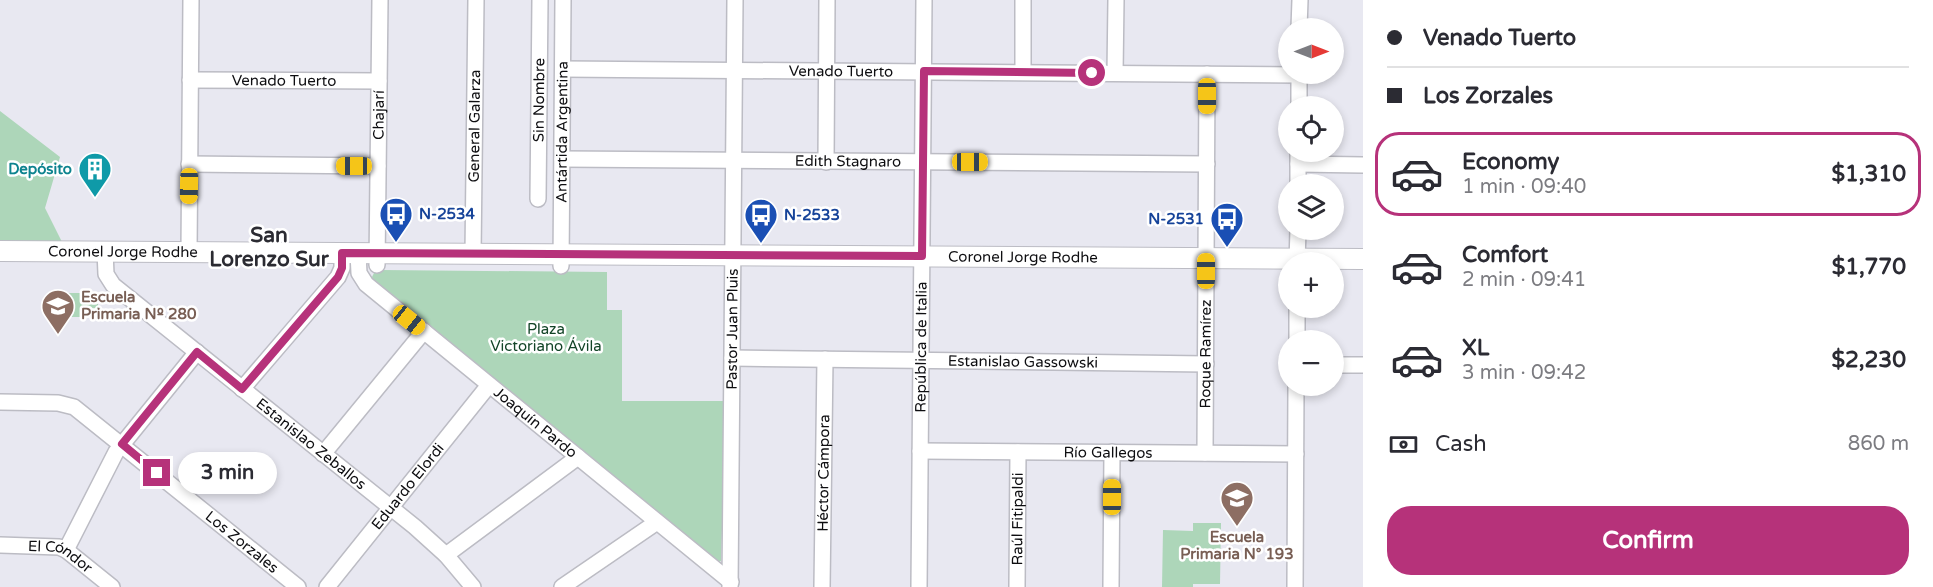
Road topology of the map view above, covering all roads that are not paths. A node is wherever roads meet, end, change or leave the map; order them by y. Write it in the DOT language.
graph roads {
  1 [pos="191,0"];
  2 [pos="380,0"];
  3 [pos="476,0"];
  4 [pos="540,0"];
  5 [pos="563,0"];
  6 [pos="735,0"];
  7 [pos="827,0"];
  8 [pos="924,0"];
  9 [pos="1023,0"];
  10 [pos="1116,0"];
  11 [pos="1300,0"];
  12 [pos="1299,18"];
  13 [pos="563,69"];
  14 [pos="735,70"];
  15 [pos="827,71"];
  16 [pos="924,71"];
  17 [pos="1023,72"];
  18 [pos="1115,73"];
  19 [pos="1207,74"];
  20 [pos="1278,74"];
  21 [pos="190,80"];
  22 [pos="379,81"];
  23 [pos="562,159"];
  24 [pos="734,160"];
  25 [pos="826,162"];
  26 [pos="923,162"];
  27 [pos="1335,162"];
  28 [pos="189,164"];
  29 [pos="1207,164"];
  30 [pos="1363,165"];
  31 [pos="378,166"];
  32 [pos="538,199"];
  33 [pos="0,251"];
  34 [pos="189,252"];
  35 [pos="473,254"];
  36 [pos="105,257"];
  37 [pos="359,259"];
  38 [pos="1363,259"];
  39 [pos="561,260"];
  40 [pos="1344,260"];
  41 [pos="733,261"];
  42 [pos="922,262"];
  43 [pos="0,263"];
  44 [pos="1206,264"];
  45 [pos="1278,264"];
  46 [pos="1344,272"];
  47 [pos="1363,272"];
  48 [pos="424,331"];
  49 [pos="197,352"];
  50 [pos="732,358"];
  51 [pos="825,359"];
  52 [pos="921,360"];
  53 [pos="1206,364"];
  54 [pos="1344,365"];
  55 [pos="1363,365"];
  56 [pos="489,385"];
  57 [pos="242,389"];
  58 [pos="1296,396"];
  59 [pos="0,402"];
  60 [pos="122,444"];
  61 [pos="920,451"];
  62 [pos="1018,452"];
  63 [pos="1113,453"];
  64 [pos="1205,453"];
  65 [pos="324,454"];
  66 [pos="1296,454"];
  67 [pos="578,457"];
  68 [pos="390,508"];
  69 [pos="657,522"];
  70 [pos="0,545"];
  71 [pos="66,550"];
  72 [pos="446,555"];
  73 [pos="730,585"];
  74 [pos="112,587"];
  75 [pos="298,587"];
  76 [pos="327,587"];
  77 [pos="473,587"];
  78 [pos="562,587"];
  79 [pos="822,587"];
  80 [pos="919,587"];
  81 [pos="1017,587"];
  82 [pos="1111,587"];
  83 [pos="1294,587"];
  1 -- 21 [label="street"];
  2 -- 22 [label="street, Chajarí"];
  3 -- 35 [label="street, General Galarza"];
  4 -- 32 [label="street, Sin Nombre"];
  5 -- 13 [label="street, Antártida Argentina"];
  6 -- 14 [label="street, Pastor Juan Pluis"];
  7 -- 15 [label="street"];
  8 -- 16 [label="street, República de Italia"];
  9 -- 17 [label="street"];
  10 -- 18 [label="street"];
  11 -- 12 [label="street"];
  13 -- 14 [label="street, Venado Tuerto"];
  13 -- 23 [label="street, Antártida Argentina"];
  14 -- 15 [label="street, Venado Tuerto"];
  14 -- 24 [label="street, Pastor Juan Pluis"];
  15 -- 16 [label="street, Venado Tuerto"];
  15 -- 25 [label="street"];
  16 -- 17 [label="street, Venado Tuerto"];
  16 -- 26 [label="street, República de Italia"];
  17 -- 18 [label="street, Venado Tuerto"];
  18 -- 19 [label="street, Venado Tuerto"];
  19 -- 20 [label="street, Venado Tuerto"];
  19 -- 29 [label="street, Roque Ramírez"];
  21 -- 22 [label="street, Venado Tuerto"];
  21 -- 28 [label="street"];
  22 -- 31 [label="street, Chajarí"];
  23 -- 24 [label="street, Edith Stagnaro"];
  23 -- 39 [label="street, Antártida Argentina"];
  24 -- 25 [label="street, Edith Stagnaro"];
  24 -- 41 [label="street, Pastor Juan Pluis"];
  25 -- 26 [label="street, Edith Stagnaro"];
  26 -- 29 [label="street, Edith Stagnaro"];
  26 -- 42 [label="street, República de Italia"];
  27 -- 30 [label="street"];
  28 -- 31 [label="street"];
  28 -- 34 [label="street"];
  29 -- 44 [label="street, Roque Ramírez"];
  31 -- 37 [label="street, Chajarí"];
  33 -- 36 [label="main road, Coronel Jorge Rodhe"];
  34 -- 36 [label="main road, Coronel Jorge Rodhe"];
  34 -- 37 [label="main road, Coronel Jorge Rodhe"];
  35 -- 37 [label="main road, Coronel Jorge Rodhe"];
  35 -- 39 [label="main road, Coronel Jorge Rodhe"];
  36 -- 37 [label="main road, Coronel Jorge Rodhe"];
  36 -- 43 [label="main road, Coronel Jorge Rodhe"];
  36 -- 49 [label="street, Estanislao Zeballos"];
  37 -- 39 [label="main road, Coronel Jorge Rodhe"];
  37 -- 48 [label="street, Joaquín Pardo"];
  37 -- 57 [label="street"];
  38 -- 40 [label="main road, Coronel Jorge Rodhe"];
  39 -- 41 [label="main road, Coronel Jorge Rodhe"];
  41 -- 42 [label="main road, Coronel Jorge Rodhe"];
  41 -- 50 [label="street, Pastor Juan Pluis"];
  42 -- 44 [label="main road, Coronel Jorge Rodhe"];
  42 -- 52 [label="street, República de Italia"];
  44 -- 45 [label="main road, Coronel Jorge Rodhe"];
  44 -- 53 [label="street, Roque Ramírez"];
  46 -- 47 [label="main road"];
  48 -- 56 [label="street, Joaquín Pardo"];
  48 -- 65 [label="street"];
  49 -- 57 [label="street, Estanislao Zeballos"];
  49 -- 60 [label="street"];
  50 -- 51 [label="street, Estanislao Gassowski"];
  50 -- 73 [label="street, Pastor Juan Pluis"];
  51 -- 52 [label="street, Estanislao Gassowski"];
  51 -- 79 [label="street, Héctor Cámpora"];
  52 -- 53 [label="street, Estanislao Gassowski"];
  52 -- 61 [label="street, República de Italia"];
  53 -- 64 [label="street, Roque Ramírez"];
  54 -- 55 [label="street"];
  56 -- 67 [label="street, Joaquín Pardo"];
  56 -- 68 [label="street, Eduardo Elordi"];
  57 -- 65 [label="street, Estanislao Zeballos"];
  58 -- 66 [label="street"];
  59 -- 60 [label="street, Los Zorzales"];
  60 -- 71 [label="street"];
  60 -- 75 [label="street, Los Zorzales"];
  61 -- 62 [label="street, Río Gallegos"];
  61 -- 80 [label="street, República de Italia"];
  62 -- 63 [label="street, Río Gallegos"];
  62 -- 81 [label="street, Raúl Fitipaldi"];
  63 -- 64 [label="street, Río Gallegos"];
  63 -- 82 [label="street"];
  64 -- 66 [label="street, Río Gallegos"];
  65 -- 68 [label="street, Estanislao Zeballos"];
  66 -- 83 [label="street"];
  67 -- 69 [label="street, Joaquín Pardo"];
  67 -- 72 [label="street"];
  68 -- 72 [label="street, Estanislao Zeballos"];
  68 -- 76 [label="street, Eduardo Elordi"];
  69 -- 73 [label="street, Joaquín Pardo"];
  69 -- 78 [label="street"];
  70 -- 71 [label="street, El Cóndor"];
  71 -- 74 [label="street, El Cóndor"];
  72 -- 77 [label="street, Estanislao Zeballos"];
}
